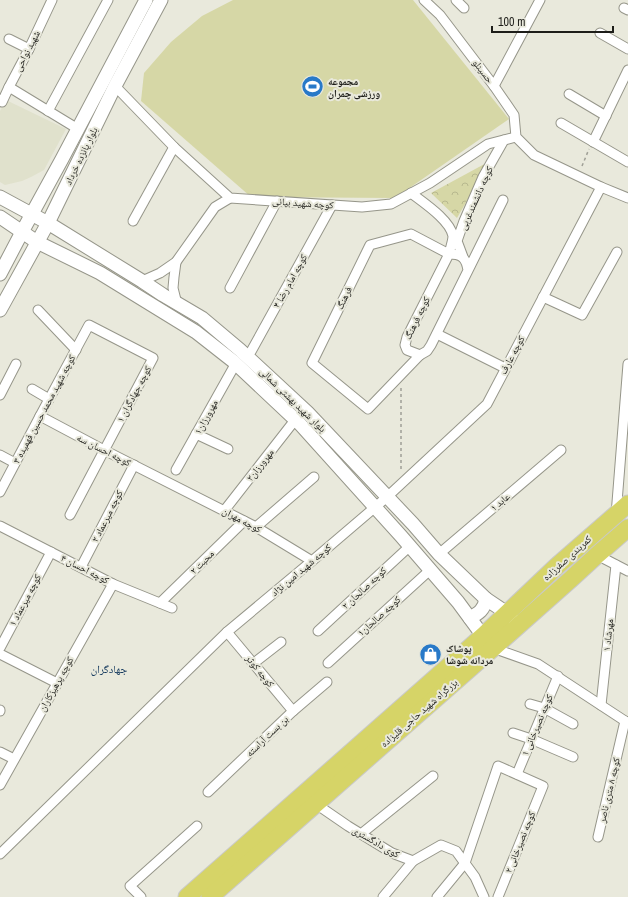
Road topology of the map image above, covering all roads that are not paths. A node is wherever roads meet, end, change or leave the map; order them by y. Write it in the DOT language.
graph roads {
  1 [pos="108,0"];
  2 [pos="146,0"];
  3 [pos="161,0"];
  4 [pos="424,0"];
  5 [pos="456,0"];
  6 [pos="540,0"];
  7 [pos="48,2"];
  8 [pos="464,8"];
  9 [pos="600,33"];
  10 [pos="9,39"];
  11 [pos="29,49"];
  12 [pos="628,49"];
  13 [pos="628,72"];
  14 [pos="9,86"];
  15 [pos="116,86"];
  16 [pos="494,86"];
  17 [pos="569,94"];
  18 [pos="1,101"];
  19 [pos="48,111"];
  20 [pos="606,116"];
  21 [pos="561,123"];
  22 [pos="78,129"];
  23 [pos="516,137"];
  24 [pos="504,140"];
  25 [pos="593,142"];
  26 [pos="174,147"];
  27 [pos="628,162"];
  28 [pos="601,187"];
  29 [pos="411,193"];
  30 [pos="0,197"];
  31 [pos="230,198"];
  32 [pos="628,198"];
  33 [pos="503,200"];
  34 [pos="277,201"];
  35 [pos="332,205"];
  36 [pos="32,213"];
  37 [pos="0,217"];
  38 [pos="133,221"];
  39 [pos="48,223"];
  40 [pos="22,232"];
  41 [pos="37,242"];
  42 [pos="83,245"];
  43 [pos="617,252"];
  44 [pos="449,254"];
  45 [pos="463,257"];
  46 [pos="76,262"];
  47 [pos="176,262"];
  48 [pos="468,270"];
  49 [pos="0,274"];
  50 [pos="142,280"];
  51 [pos="230,288"];
  52 [pos="543,297"];
  53 [pos="177,304"];
  54 [pos="0,310"];
  55 [pos="38,310"];
  56 [pos="89,325"];
  57 [pos="437,334"];
  58 [pos="76,350"];
  59 [pos="420,355"];
  60 [pos="242,360"];
  61 [pos="16,364"];
  62 [pos="628,364"];
  63 [pos="505,368"];
  64 [pos="32,389"];
  65 [pos="0,395"];
  66 [pos="49,399"];
  67 [pos="40,416"];
  68 [pos="295,420"];
  69 [pos="196,434"];
  70 [pos="228,449"];
  71 [pos="104,450"];
  72 [pos="561,450"];
  73 [pos="0,456"];
  74 [pos="15,463"];
  75 [pos="134,465"];
  76 [pos="176,470"];
  77 [pos="314,477"];
  78 [pos="169,483"];
  79 [pos="0,492"];
  80 [pos="387,497"];
  81 [pos="375,507"];
  82 [pos="622,510"];
  83 [pos="224,511"];
  84 [pos="70,515"];
  85 [pos="244,521"];
  86 [pos="0,526"];
  87 [pos="256,526"];
  88 [pos="628,528"];
  89 [pos="410,546"];
  90 [pos="51,552"];
  91 [pos="438,554"];
  92 [pos="597,554"];
  93 [pos="312,561"];
  94 [pos="616,565"];
  95 [pos="81,567"];
  96 [pos="430,570"];
  97 [pos="628,571"];
  98 [pos="113,584"];
  99 [pos="486,599"];
  100 [pos="160,603"];
  101 [pos="172,608"];
  102 [pos="470,618"];
  103 [pos="513,619"];
  104 [pos="318,631"];
  105 [pos="227,632"];
  106 [pos="281,642"];
  107 [pos="488,642"];
  108 [pos="0,648"];
  109 [pos="0,654"];
  110 [pos="254,663"];
  111 [pos="328,663"];
  112 [pos="558,676"];
  113 [pos="326,682"];
  114 [pos="57,683"];
  115 [pos="530,704"];
  116 [pos="601,705"];
  117 [pos="544,708"];
  118 [pos="293,711"];
  119 [pos="627,722"];
  120 [pos="573,724"];
  121 [pos="513,734"];
  122 [pos="531,739"];
  123 [pos="0,752"];
  124 [pos="573,756"];
  125 [pos="14,759"];
  126 [pos="517,774"];
  127 [pos="434,776"];
  128 [pos="0,785"];
  129 [pos="208,792"];
  130 [pos="316,804"];
  131 [pos="197,826"];
  132 [pos="362,834"];
  133 [pos="598,836"];
  134 [pos="0,854"];
  135 [pos="413,861"];
  136 [pos="465,863"];
  137 [pos="141,897"];
  138 [pos="187,897"];
  139 [pos="210,897"];
  140 [pos="383,897"];
  141 [pos="437,897"];
  142 [pos="484,897"];
  143 [pos="498,897"];
  1 -- 19 [label="street"];
  2 -- 22 [label="main road, بلوار پانزده خرداد"];
  3 -- 15 [label="main road, بلوار پانزده خرداد"];
  4 -- 16 [label="street, حسینلو"];
  5 -- 8 [label="street"];
  6 -- 16 [label="street, حسینلو"];
  7 -- 11 [label="street, شهید نواحی"];
  9 -- 12 [label="street"];
  10 -- 11 [label="street"];
  11 -- 14 [label="street, شهید نواحی"];
  13 -- 20 [label="street"];
  14 -- 18 [label="street, شهید نواحی"];
  14 -- 19 [label="street"];
  15 -- 26 [label="street"];
  15 -- 39 [label="main road, بلوار پانزده خرداد"];
  16 -- 23 [label="street"];
  17 -- 20 [label="street"];
  19 -- 22 [label="street"];
  20 -- 25 [label="street"];
  21 -- 25 [label="street"];
  22 -- 36 [label="main road, بلوار پانزده خرداد"];
  23 -- 24 [label="street, کوچه شهید بیانی"];
  23 -- 28 [label="street"];
  24 -- 29 [label="street, کوچه شهید بیانی"];
  24 -- 45 [label="street, کوچه دانشمندغربی"];
  25 -- 27 [label="street"];
  26 -- 31 [label="street"];
  26 -- 38 [label="street"];
  28 -- 32 [label="street"];
  28 -- 52 [label="street, کوچه عارف"];
  29 -- 35 [label="street, کوچه شهید بیانی"];
  29 -- 44 [label="street"];
  30 -- 36 [label="main road, بلوار شهید بهشتی شمالی"];
  31 -- 34 [label="street, کوچه شهید بیانی"];
  31 -- 47 [label="street"];
  33 -- 48 [label="street"];
  34 -- 35 [label="street, کوچه شهید بیانی"];
  34 -- 51 [label="street"];
  35 -- 60 [label="street, کوچه امام رضا ۴"];
  36 -- 39 [label="main road, بلوار شهید بهشتی شمالی"];
  36 -- 40 [label="main road, بلوار پانزده خرداد"];
  37 -- 40 [label="main road, بلوار شهید بهشتی شمالی"];
  39 -- 41 [label="main road, بلوار پانزده خرداد"];
  39 -- 42 [label="main road, بلوار شهید بهشتی شمالی"];
  40 -- 41 [label="main road, بلوار شهید بهشتی شمالی"];
  40 -- 49 [label="main road, بلوار پانزده خرداد"];
  41 -- 46 [label="main road, بلوار شهید بهشتی شمالی"];
  41 -- 54 [label="main road, بلوار پانزده خرداد"];
  42 -- 46 [label="main road"];
  42 -- 50 [label="main road, بلوار شهید بهشتی شمالی"];
  43 -- 52 [label="street"];
  44 -- 45 [label="street"];
  44 -- 59 [label="street, کوچه فرهنگ"];
  44 -- 59 [label="street, فرهنگ"];
  45 -- 48 [label="street"];
  46 -- 60 [label="main road, بلوار شهید بهشتی شمالی"];
  47 -- 50 [label="street"];
  47 -- 53 [label="street"];
  48 -- 57 [label="street"];
  50 -- 53 [label="main road, بلوار شهید بهشتی شمالی"];
  52 -- 63 [label="street, کوچه عارف"];
  53 -- 60 [label="main road, بلوار شهید بهشتی شمالی"];
  55 -- 58 [label="street"];
  56 -- 58 [label="street, کوچه شهید محمد حسین فهمیده ۳"];
  56 -- 71 [label="street, کوچه جهادگران ۱"];
  57 -- 59 [label="street"];
  57 -- 63 [label="street"];
  58 -- 66 [label="street, کوچه شهید محمد حسین فهمیده ۳"];
  60 -- 68 [label="main road, بلوار شهید بهشتی شمالی"];
  60 -- 69 [label="street, مهرورزان۱"];
  60 -- 80 [label="main road, بلوار شهید بهشتی شمالی"];
  61 -- 65 [label="street"];
  62 -- 82 [label="street"];
  63 -- 80 [label="street, کوچه عارف"];
  64 -- 66 [label="street"];
  66 -- 67 [label="street, کوچه شهید محمد حسین فهمیده ۳"];
  67 -- 71 [label="street, کوچه احسان سه"];
  67 -- 74 [label="street, کوچه شهید محمد حسین فهمیده ۳"];
  68 -- 81 [label="main road, بلوار شهید بهشتی شمالی"];
  68 -- 83 [label="street, مهرورزان۲"];
  69 -- 70 [label="street"];
  69 -- 76 [label="street, مهرورزان۱"];
  71 -- 75 [label="street, کوچه احسان سه"];
  71 -- 84 [label="street"];
  72 -- 91 [label="street, عابد ۱"];
  73 -- 74 [label="street"];
  74 -- 79 [label="street, کوچه شهید محمد حسین فهمیده ۳"];
  75 -- 78 [label="street, کوچه احسان سه"];
  75 -- 95 [label="street, کوچه میرعماد ۲"];
  77 -- 87 [label="street"];
  78 -- 83 [label="street, کوچه مهران"];
  80 -- 81 [label="street, کوچه شهید امین نژاد"];
  80 -- 91 [label="main road, بلوار شهید بهشتی شمالی"];
  81 -- 89 [label="main road, بلوار شهید بهشتی شمالی"];
  81 -- 93 [label="street, کوچه شهید امین نژاد"];
  82 -- 103 [label="highway, کمربندی صفرزاده"];
  83 -- 85 [label="street, کوچه مهران"];
  85 -- 87 [label="street, کوچه مهران"];
  85 -- 100 [label="street, محبت ۲"];
  86 -- 90 [label="street, کوچه احسان ۴"];
  87 -- 93 [label="street, کوچه مهران"];
  88 -- 92 [label="highway, بزرگراه شهید حاجی قلیزاده"];
  89 -- 96 [label="main road, بلوار شهید بهشتی شمالی"];
  89 -- 104 [label="street, کوچه صالحان ۲"];
  90 -- 95 [label="street, کوچه احسان ۴"];
  90 -- 108 [label="street, کوچه میرعماد ۱"];
  91 -- 99 [label="main road, بلوار شهید بهشتی شمالی"];
  92 -- 94 [label="street"];
  92 -- 103 [label="highway, بزرگراه شهید حاجی قلیزاده"];
  93 -- 105 [label="street, کوچه شهید امین نژاد"];
  94 -- 97 [label="street"];
  94 -- 116 [label="street, مهرشاد ۱"];
  95 -- 98 [label="street, کوچه احسان ۴"];
  96 -- 102 [label="main road, بلوار شهید بهشتی شمالی"];
  96 -- 111 [label="street, کوچه صالحان۱"];
  98 -- 100 [label="street, کوچه احسان ۴"];
  98 -- 114 [label="street, کوچه پرهیزکاران"];
  99 -- 102 [label="main road"];
  99 -- 103 [label="main road, بلوار شهید بهشتی شمالی"];
  100 -- 101 [label="street, کوچه احسان ۴"];
  102 -- 107 [label="main road, بلوار شهید بهشتی شمالی"];
  103 -- 107 [label="highway, بزرگراه شهید حاجی قلیزاده"];
  105 -- 110 [label="street, کوچه کوثر"];
  105 -- 134 [label="street, کوچه شهید امین نژاد"];
  106 -- 110 [label="street"];
  107 -- 112 [label="street"];
  107 -- 130 [label="highway, بزرگراه شهید حاجی قلیزاده"];
  107 -- 138 [label="highway, بزرگراه شهید حاجی قلیزاده"];
  109 -- 114 [label="street"];
  110 -- 118 [label="street, کوچه کوثر"];
  112 -- 116 [label="street"];
  112 -- 117 [label="street, کوچه نصیرخانی ۱"];
  113 -- 118 [label="street, بن بست آراسته"];
  114 -- 125 [label="street, کوچه پرهیزکاران"];
  115 -- 117 [label="street"];
  116 -- 119 [label="street"];
  117 -- 120 [label="street"];
  117 -- 122 [label="street, کوچه نصیرخانی ۱"];
  118 -- 129 [label="street, بن بست آراسته"];
  119 -- 133 [label="street, کوچه ۸ متری ناصر"];
  121 -- 122 [label="street"];
  122 -- 124 [label="street"];
  122 -- 126 [label="street, کوچه نصیرخانی ۱"];
  123 -- 125 [label="street"];
  125 -- 128 [label="street, کوچه پرهیزکاران"];
  126 -- 136 [label="street"];
  126 -- 143 [label="street, کوچه نصیرخانی ۲"];
  127 -- 132 [label="street"];
  130 -- 132 [label="street, کوی دادگستری"];
  130 -- 139 [label="highway, بزرگراه شهید حاجی قلیزاده"];
  131 -- 137 [label="street"];
  132 -- 135 [label="street, کوی دادگستری"];
  135 -- 136 [label="street, کوی دادگستری"];
  135 -- 140 [label="street"];
  136 -- 141 [label="street"];
  136 -- 142 [label="street, کوی دادگستری"];
}
